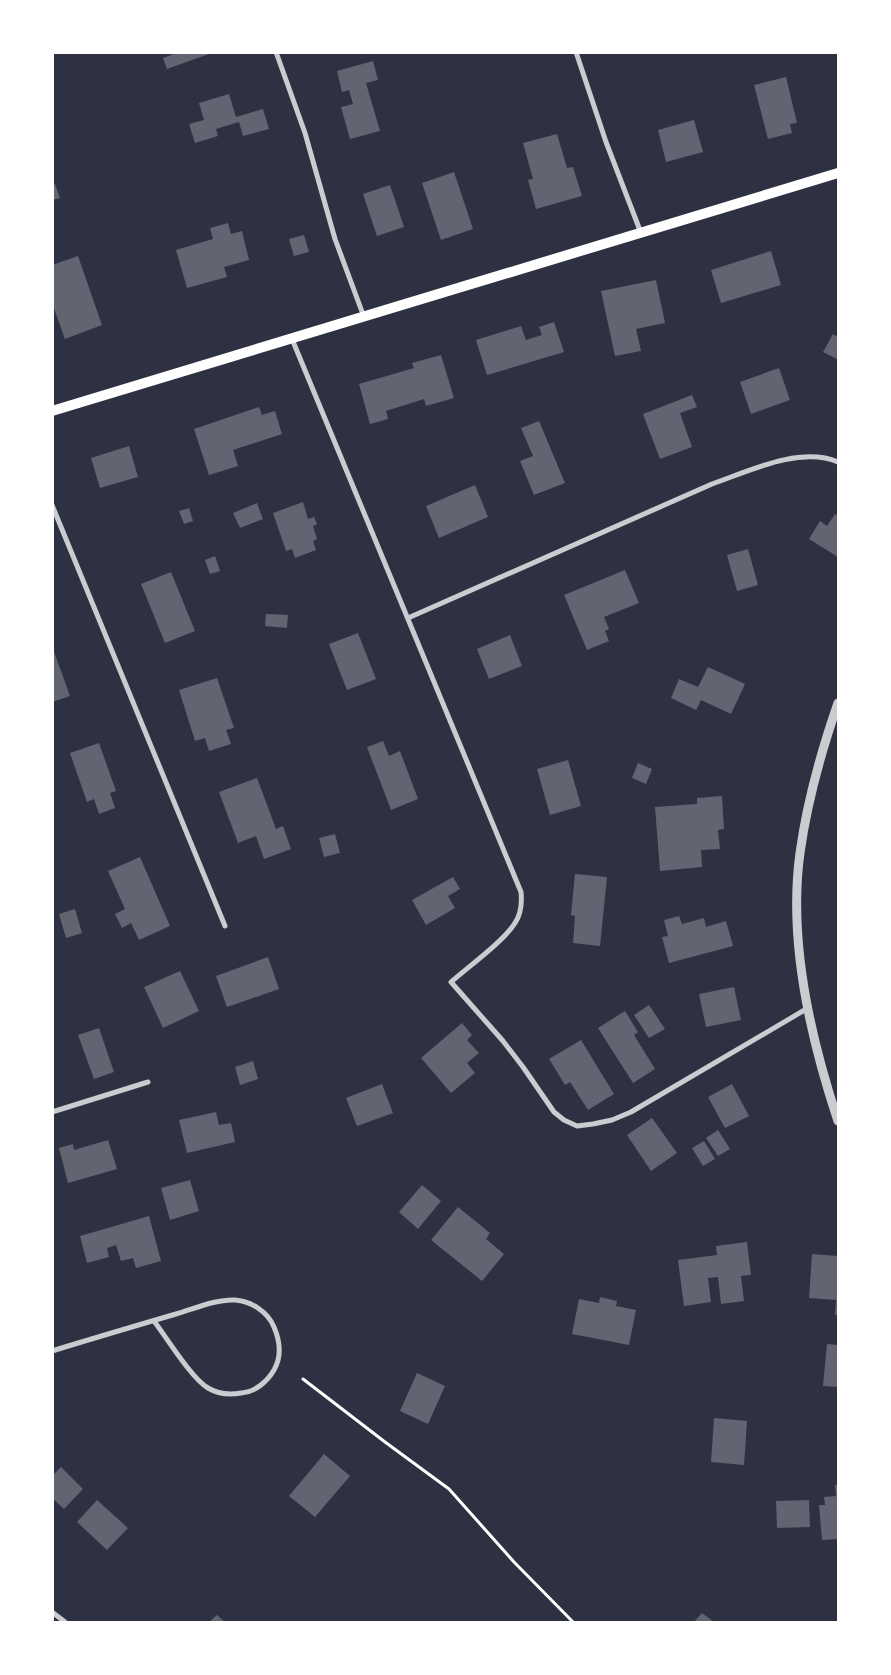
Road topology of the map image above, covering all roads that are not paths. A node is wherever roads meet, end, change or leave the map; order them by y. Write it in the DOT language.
graph roads {
  1 [pos="276,52"];
  2 [pos="576,52"];
  3 [pos="838,173"];
  4 [pos="641,233"];
  5 [pos="364,317"];
  6 [pos="292,339"];
  7 [pos="52,411"];
  8 [pos="838,462"];
  9 [pos="52,506"];
  10 [pos="408,618"];
  11 [pos="838,703"];
  12 [pos="225,926"];
  13 [pos="808,1008"];
  14 [pos="148,1082"];
  15 [pos="52,1112"];
  16 [pos="838,1121"];
  17 [pos="154,1321"];
  18 [pos="52,1351"];
  19 [pos="52,1612"];
  20 [pos="66,1622"];
  1 -- 5 [label="street"];
  2 -- 4 [label="street"];
  3 -- 4 [label="main road"];
  4 -- 5 [label="main road"];
  5 -- 6 [label="main road"];
  6 -- 7 [label="main road"];
  6 -- 10 [label="street"];
  8 -- 10 [label="street"];
  9 -- 12 [label="street"];
  10 -- 13 [label="street"];
  11 -- 13 [label="street"];
  13 -- 16 [label="street"];
  14 -- 15 [label="street"];
  17 -- 17 [label="street"];
  17 -- 18 [label="street"];
  19 -- 20 [label="street"];
}
